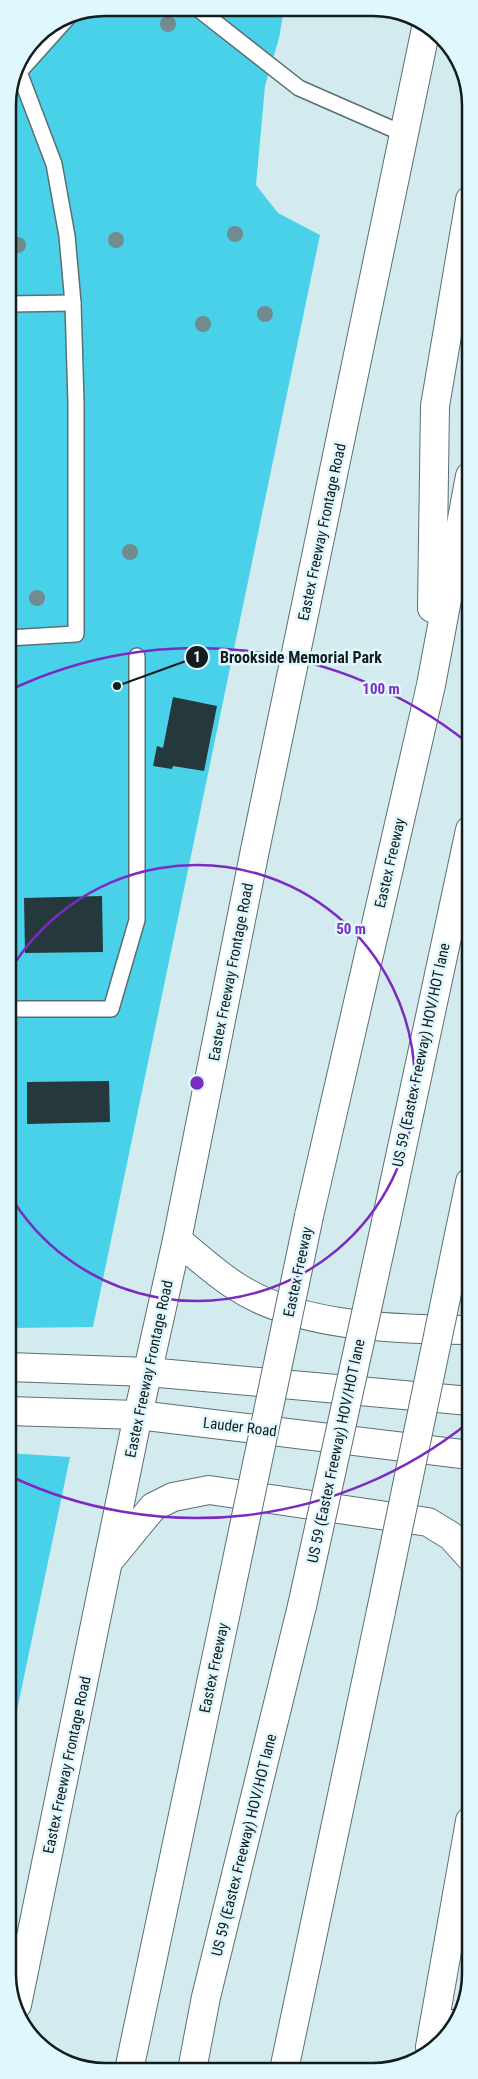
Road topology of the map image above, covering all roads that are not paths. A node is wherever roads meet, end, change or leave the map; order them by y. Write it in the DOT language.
graph roads {
  1 [pos="207,16"];
  2 [pos="425,33"];
  3 [pos="50,35"];
  4 [pos="33,53"];
  5 [pos="21,77"];
  6 [pos="404,134"];
  7 [pos="462,247"];
  8 [pos="73,303"];
  9 [pos="16,304"];
  10 [pos="462,519"];
  11 [pos="16,638"];
  12 [pos="137,656"];
  13 [pos="431,686"];
  14 [pos="462,867"];
  15 [pos="16,1009"];
  16 [pos="462,1220"];
  17 [pos="177,1240"];
  18 [pos="462,1330"];
  19 [pos="16,1367"];
  20 [pos="148,1372"];
  21 [pos="462,1400"];
  22 [pos="16,1411"];
  23 [pos="138,1415"];
  24 [pos="462,1454"];
  25 [pos="462,1548"];
  26 [pos="109,1561"];
  27 [pos="462,1875"];
  28 [pos="19,1996"];
  29 [pos="439,2032"];
  30 [pos="130,2063"];
  31 [pos="193,2063"];
  32 [pos="285,2063"];
  1 -- 6 [label="lane"];
  2 -- 6 [label="main road, Eastex Freeway Frontage Road"];
  3 -- 4 [label="lane"];
  5 -- 8 [label="lane"];
  6 -- 17 [label="main road, Eastex Freeway Frontage Road"];
  7 -- 13 [label="main road"];
  8 -- 9 [label="lane"];
  8 -- 11 [label="lane"];
  10 -- 13 [label="main road, Eastex Freeway"];
  12 -- 15 [label="lane"];
  13 -- 30 [label="main road, Eastex Freeway, bridge"];
  14 -- 31 [label="main road, US 59 (Eastex Freeway) HOV/HOT lane, bridge"];
  16 -- 32 [label="main road, bridge"];
  17 -- 18 [label="main road"];
  17 -- 20 [label="main road, Eastex Freeway Frontage Road"];
  19 -- 20 [label="main road"];
  20 -- 21 [label="main road"];
  20 -- 23 [label="main road, Eastex Freeway Frontage Road"];
  22 -- 23 [label="main road, Lauder Road"];
  23 -- 24 [label="main road, Lauder Road"];
  23 -- 26 [label="main road, Eastex Freeway Frontage Road"];
  25 -- 26 [label="main road"];
  26 -- 28 [label="main road, Eastex Freeway Frontage Road"];
  27 -- 29 [label="main road"];
}
